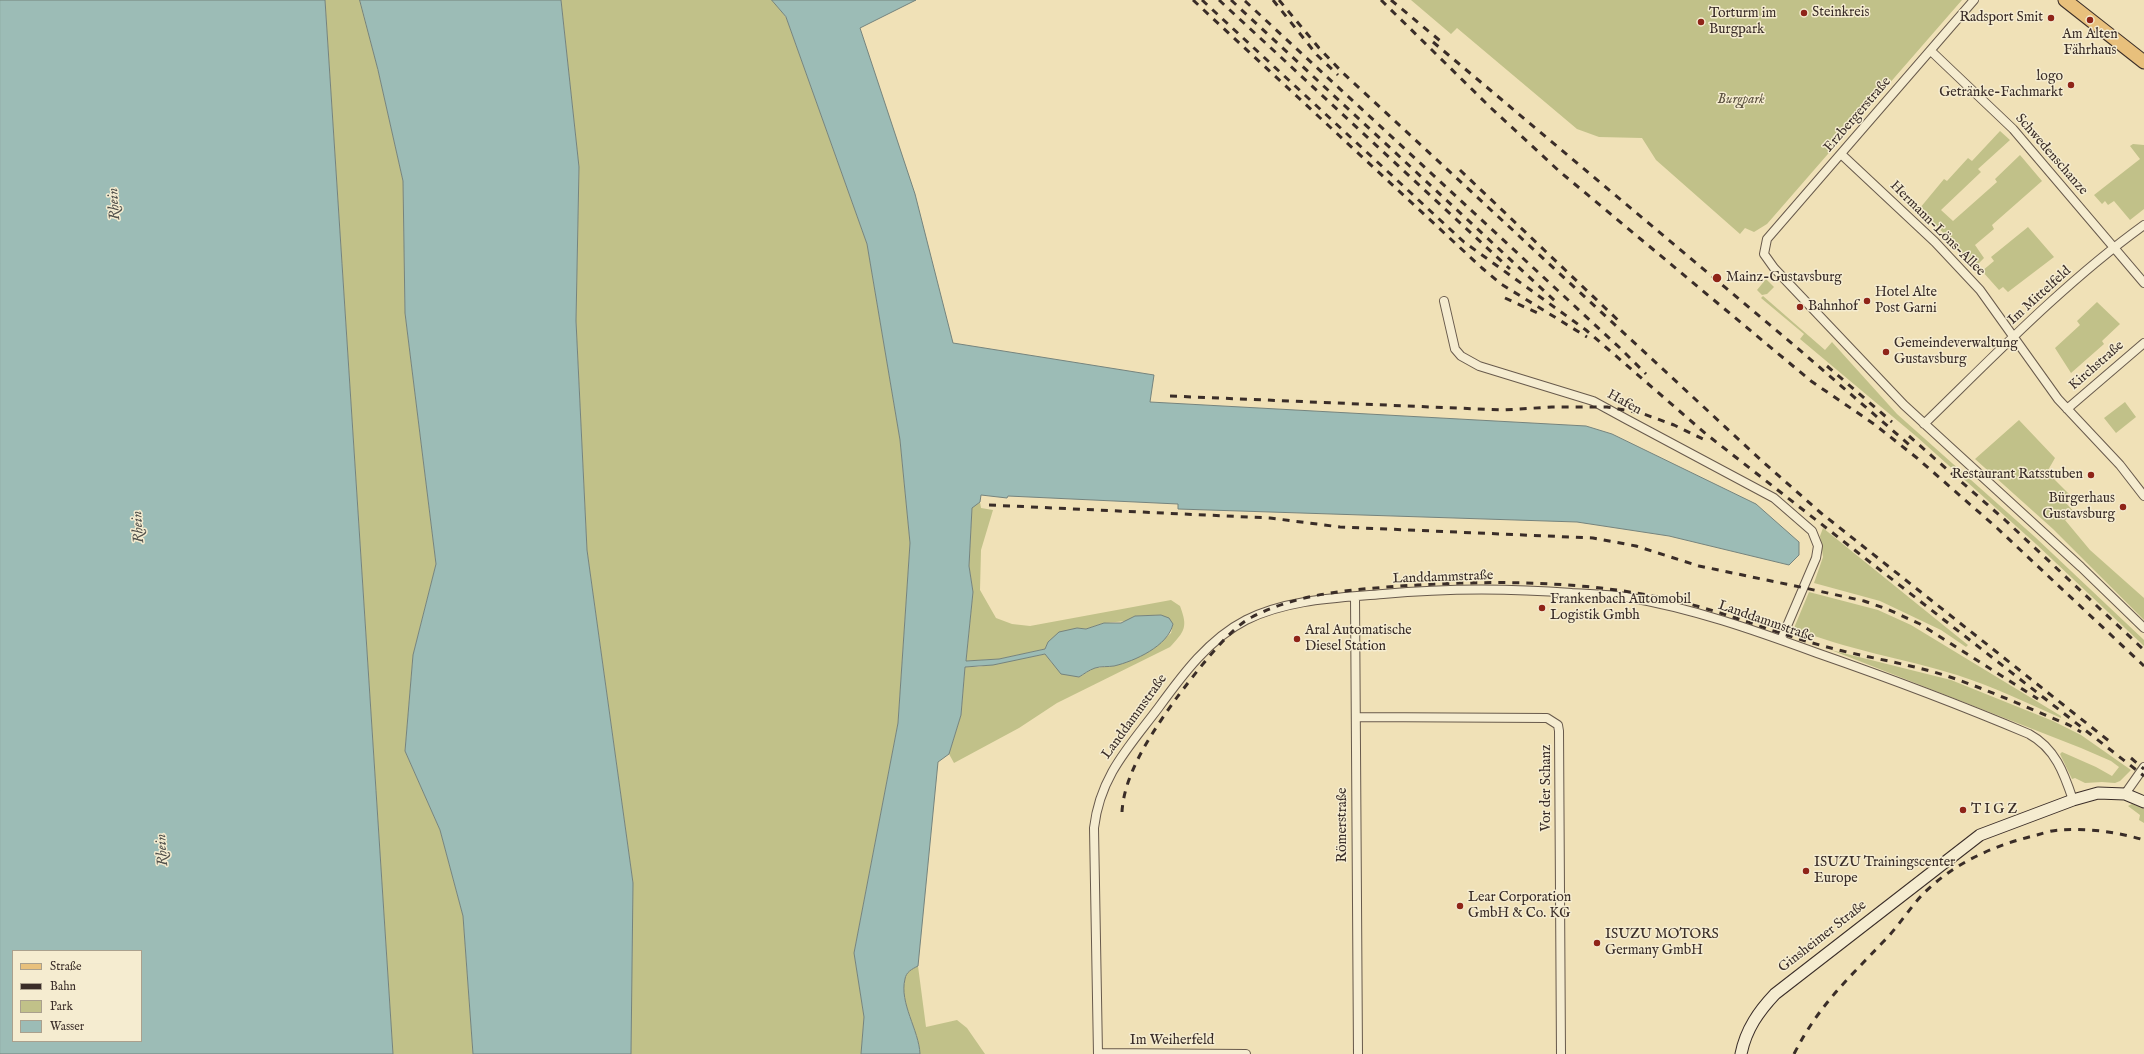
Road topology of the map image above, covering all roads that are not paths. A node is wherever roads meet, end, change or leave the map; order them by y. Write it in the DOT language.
graph roads {
  1 [pos="1974,0"];
  2 [pos="2065,0"];
  3 [pos="1931,51"];
  4 [pos="2144,62"];
  5 [pos="1841,154"];
  6 [pos="2144,225"];
  7 [pos="2114,246"];
  8 [pos="2144,283"];
  9 [pos="1444,301"];
  10 [pos="2014,337"];
  11 [pos="2144,343"];
  12 [pos="2068,409"];
  13 [pos="1924,424"];
  14 [pos="2144,496"];
  15 [pos="1355,596"];
  16 [pos="2144,628"];
  17 [pos="1781,640"];
  18 [pos="1356,717"];
  19 [pos="2144,766"];
  20 [pos="2125,794"];
  21 [pos="2073,800"];
  22 [pos="2144,802"];
  23 [pos="1098,1054"];
  24 [pos="1246,1054"];
  25 [pos="1358,1054"];
  26 [pos="1561,1054"];
  27 [pos="1741,1054"];
  1 -- 3 [label="street, Erzbergerstraße"];
  2 -- 4 [label="main road"];
  3 -- 5 [label="street, Erzbergerstraße"];
  3 -- 7 [label="street, Schwedenschanze"];
  5 -- 10 [label="street, Hermann-Löns-Allee"];
  5 -- 13 [label="street, Erzbergerstraße"];
  6 -- 7 [label="street, Im Mittelfeld"];
  7 -- 8 [label="street, Schwedenschanze"];
  7 -- 10 [label="street, Im Mittelfeld"];
  9 -- 17 [label="street, Hafen"];
  10 -- 12 [label="street, Hermann-Löns-Allee"];
  10 -- 13 [label="street, Im Mittelfeld"];
  11 -- 12 [label="street, Kirchstraße"];
  12 -- 14 [label="street, Hermann-Löns-Allee"];
  13 -- 16 [label="street"];
  15 -- 17 [label="street, Landdammstraße"];
  15 -- 18 [label="street, Römerstraße"];
  15 -- 23 [label="street, Landdammstraße"];
  17 -- 21 [label="street, Landdammstraße"];
  18 -- 25 [label="street, Römerstraße"];
  18 -- 26 [label="street, Vor der Schanz"];
  19 -- 20 [label="street"];
  20 -- 21 [label="main road, Ginsheimer Straße"];
  20 -- 22 [label="main road, Ginsheimer Straße"];
  21 -- 27 [label="main road, Ginsheimer Straße"];
  23 -- 24 [label="street, Im Weiherfeld"];
}
